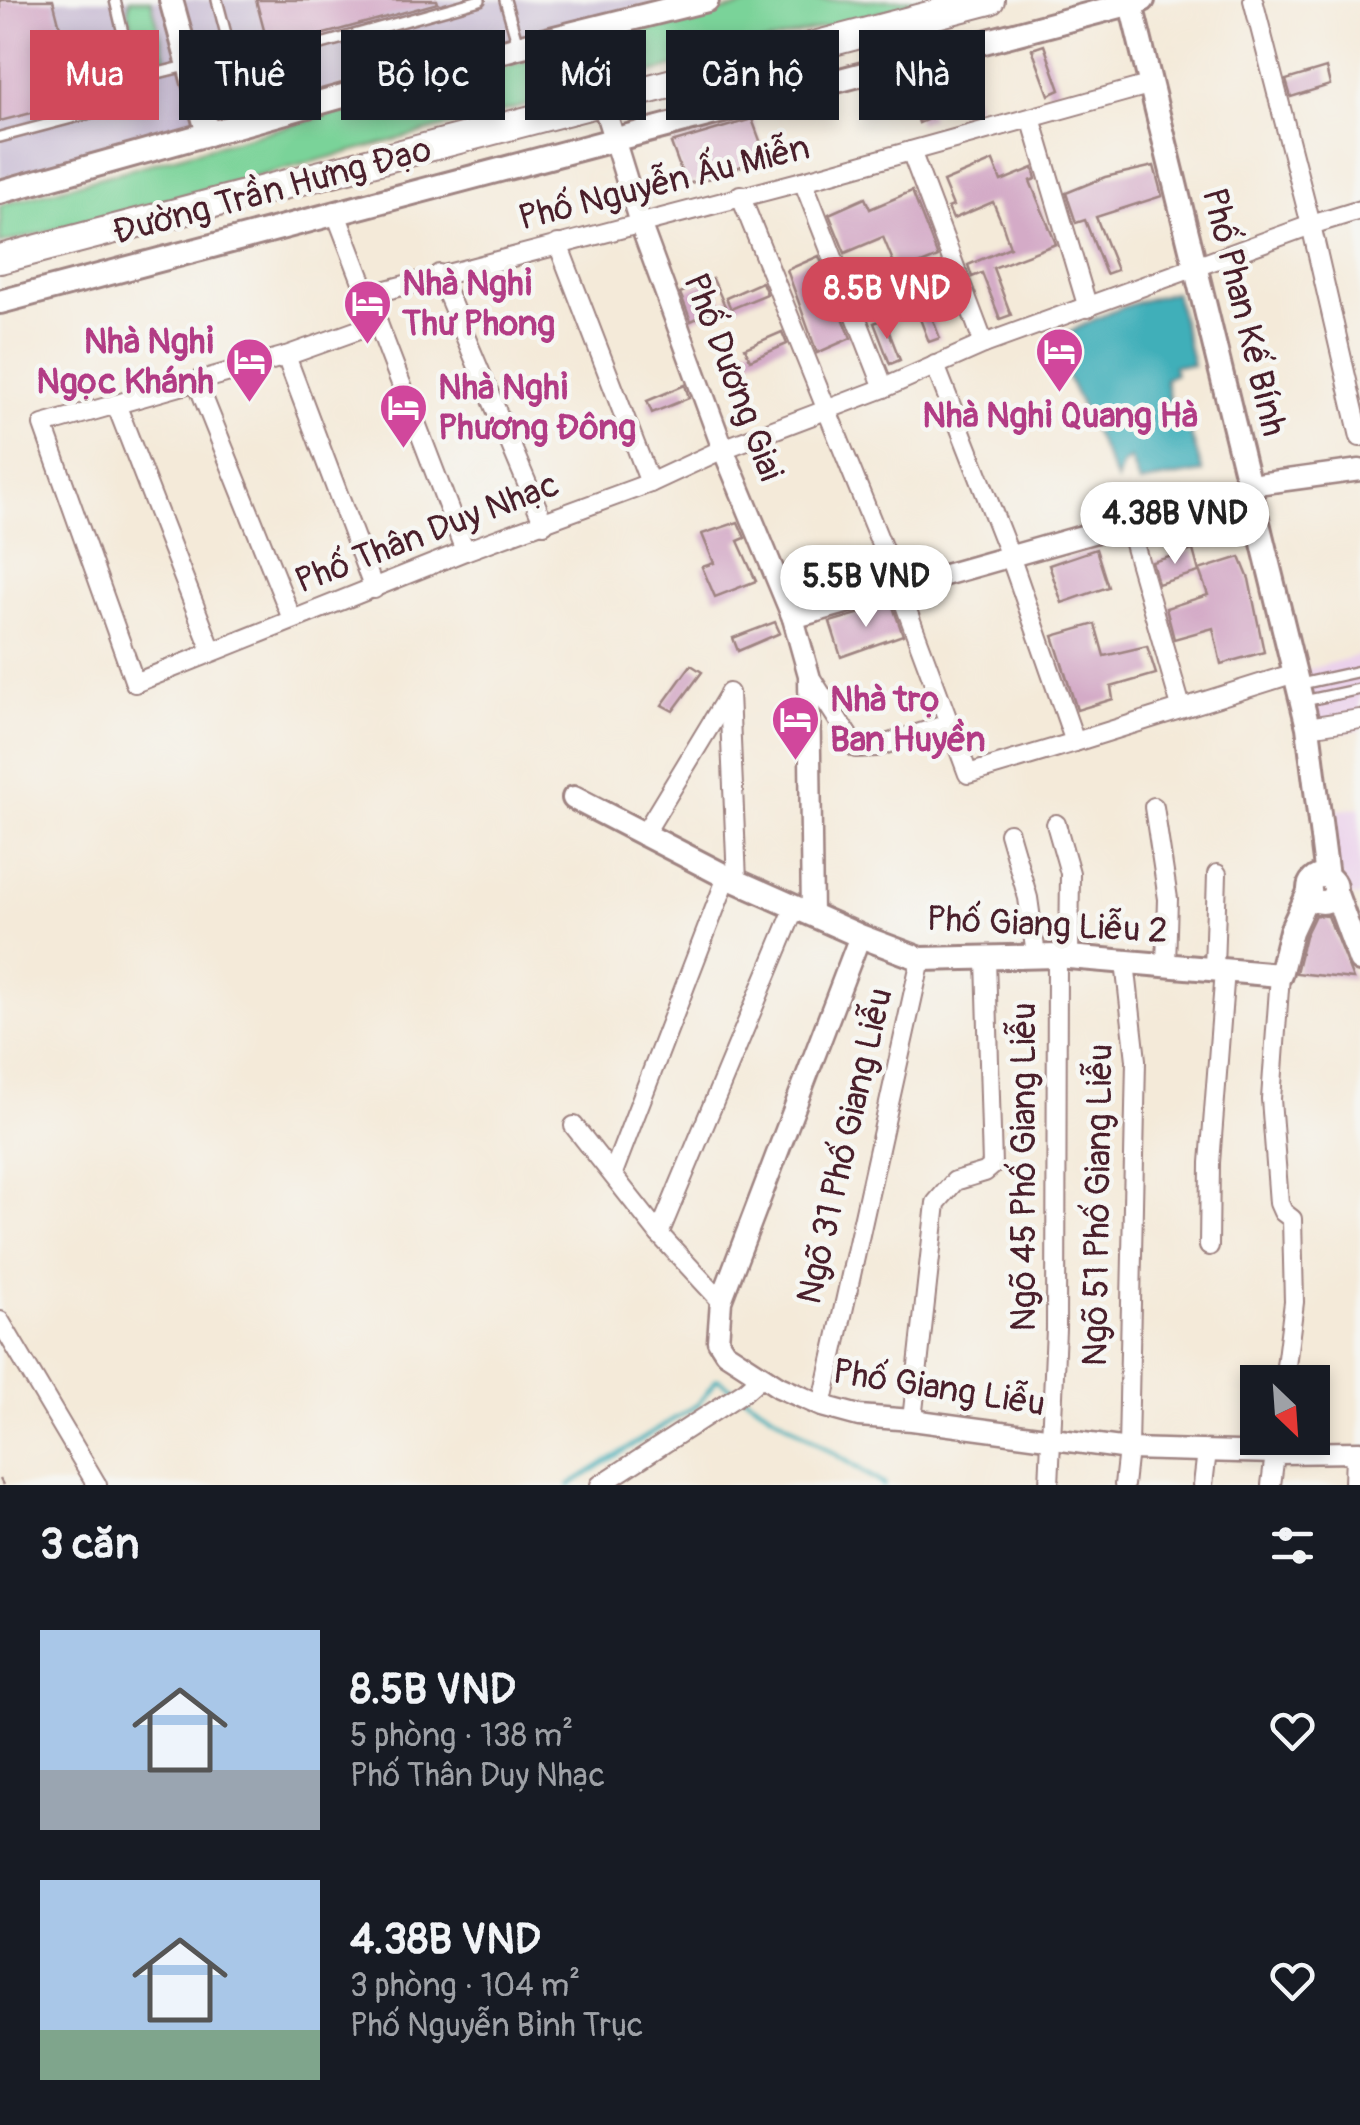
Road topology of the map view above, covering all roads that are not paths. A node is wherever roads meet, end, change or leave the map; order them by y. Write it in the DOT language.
graph roads {
  1 [pos="115,0"];
  2 [pos="171,0"];
  3 [pos="217,0"];
  4 [pos="480,0"];
  5 [pos="505,0"];
  6 [pos="707,0"];
  7 [pos="990,0"];
  8 [pos="1253,0"];
  9 [pos="1135,1"];
  10 [pos="122,30"];
  11 [pos="179,30"];
  12 [pos="518,47"];
  13 [pos="1152,84"];
  14 [pos="646,89"];
  15 [pos="1032,118"];
  16 [pos="64,120"];
  17 [pos="204,120"];
  18 [pos="526,120"];
  19 [pos="607,120"];
  20 [pos="208,134"];
  21 [pos="0,137"];
  22 [pos="612,141"];
  23 [pos="911,151"];
  24 [pos="803,181"];
  25 [pos="0,192"];
  26 [pos="740,195"];
  27 [pos="1360,210"];
  28 [pos="336,211"];
  29 [pos="640,223"];
  30 [pos="1311,224"];
  31 [pos="558,244"];
  32 [pos="0,259"];
  33 [pos="1198,266"];
  34 [pos="439,274"];
  35 [pos="366,295"];
  36 [pos="0,302"];
  37 [pos="1088,308"];
  38 [pos="378,323"];
  39 [pos="984,344"];
  40 [pos="286,356"];
  41 [pos="935,365"];
  42 [pos="198,382"];
  43 [pos="884,388"];
  44 [pos="116,404"];
  45 [pos="828,409"];
  46 [pos="1360,437"];
  47 [pos="723,449"];
  48 [pos="1360,470"];
  49 [pos="650,482"];
  50 [pos="1250,484"];
  51 [pos="544,524"];
  52 [pos="1128,524"];
  53 [pos="465,551"];
  54 [pos="1010,556"];
  55 [pos="898,586"];
  56 [pos="374,588"];
  57 [pos="793,618"];
  58 [pos="292,619"];
  59 [pos="212,651"];
  60 [pos="1360,670"];
  61 [pos="809,675"];
  62 [pos="1298,686"];
  63 [pos="1360,689"];
  64 [pos="1181,707"];
  65 [pos="1360,720"];
  66 [pos="951,723"];
  67 [pos="1308,727"];
  68 [pos="1074,742"];
  69 [pos="574,798"];
  70 [pos="1154,807"];
  71 [pos="1056,824"];
  72 [pos="1010,833"];
  73 [pos="643,836"];
  74 [pos="1216,874"];
  75 [pos="732,879"];
  76 [pos="1334,894"];
  77 [pos="803,911"];
  78 [pos="860,936"];
  79 [pos="1054,956"];
  80 [pos="921,959"];
  81 [pos="986,959"];
  82 [pos="1360,960"];
  83 [pos="1125,962"];
  84 [pos="1166,965"];
  85 [pos="1219,970"];
  86 [pos="1280,975"];
  87 [pos="574,1126"];
  88 [pos="613,1173"];
  89 [pos="660,1234"];
  90 [pos="1209,1246"];
  91 [pos="721,1301"];
  92 [pos="0,1320"];
  93 [pos="1286,1365"];
  94 [pos="762,1376"];
  95 [pos="822,1406"];
  96 [pos="912,1420"];
  97 [pos="1050,1438"];
  98 [pos="1128,1449"];
  99 [pos="1240,1449"];
  100 [pos="1330,1450"];
  101 [pos="1207,1452"];
  102 [pos="1357,1452"];
  103 [pos="1275,1455"];
  104 [pos="97,1485"];
  105 [pos="600,1485"];
  106 [pos="1049,1485"];
  107 [pos="1124,1485"];
  108 [pos="1204,1485"];
  109 [pos="1271,1485"];
  110 [pos="1354,1485"];
  1 -- 10 [label="lane"];
  2 -- 11 [label="main road"];
  3 -- 4 [label="lane"];
  5 -- 12 [label="lane"];
  6 -- 12 [label="main road, Đường Trần Hưng Đạo"];
  7 -- 14 [label="highway, Đường Trần Hưng Đạo"];
  8 -- 30 [label="street"];
  9 -- 13 [label="main road, Phố Phan Kế Bính"];
  9 -- 22 [label="main road, Đường Trần Hưng Đạo"];
  12 -- 20 [label="main road, Đường Trần Hưng Đạo"];
  13 -- 15 [label="street, Phố Nguyễn Ấu Miễn"];
  13 -- 33 [label="main road, Phố Phan Kế Bính"];
  15 -- 23 [label="street, Phố Nguyễn Ấu Miễn"];
  15 -- 37 [label="street"];
  16 -- 21 [label="lane"];
  17 -- 20 [label="main road"];
  18 -- 32 [label="highway, Đường Trần Hưng Đạo"];
  19 -- 22 [label="street, Phố Dương Giai"];
  20 -- 25 [label="main road, Đường Trần Hưng Đạo"];
  22 -- 28 [label="main road, Đường Trần Hưng Đạo"];
  22 -- 29 [label="street, Phố Dương Giai"];
  23 -- 24 [label="street, Phố Nguyễn Ấu Miễn"];
  23 -- 39 [label="street"];
  24 -- 26 [label="street, Phố Nguyễn Ấu Miễn"];
  24 -- 43 [label="street"];
  26 -- 29 [label="street, Phố Nguyễn Ấu Miễn"];
  26 -- 45 [label="street"];
  27 -- 30 [label="street, Phố Thân Duy Nhạc"];
  28 -- 35 [label="street"];
  28 -- 36 [label="main road, Đường Trần Hưng Đạo"];
  29 -- 31 [label="street, Phố Nguyễn Ấu Miễn"];
  29 -- 47 [label="street, Phố Dương Giai"];
  30 -- 33 [label="street, Phố Thân Duy Nhạc"];
  30 -- 46 [label="street"];
  31 -- 34 [label="street, Phố Nguyễn Ấu Miễn"];
  31 -- 49 [label="street"];
  33 -- 37 [label="street, Phố Thân Duy Nhạc"];
  33 -- 50 [label="main road, Phố Phan Kế Bính"];
  34 -- 35 [label="street, Phố Nguyễn Ấu Miễn"];
  34 -- 51 [label="street"];
  35 -- 38 [label="street"];
  37 -- 39 [label="street, Phố Thân Duy Nhạc"];
  38 -- 40 [label="street"];
  38 -- 53 [label="street"];
  39 -- 41 [label="street, Phố Thân Duy Nhạc"];
  40 -- 42 [label="street"];
  40 -- 56 [label="street"];
  41 -- 43 [label="street, Phố Thân Duy Nhạc"];
  41 -- 54 [label="street"];
  42 -- 44 [label="street"];
  42 -- 58 [label="street"];
  43 -- 45 [label="street, Phố Thân Duy Nhạc"];
  44 -- 59 [label="street"];
  44 -- 59 [label="street, Phố Thân Duy Nhạc"];
  45 -- 47 [label="street, Phố Thân Duy Nhạc"];
  45 -- 55 [label="street"];
  47 -- 49 [label="street, Phố Thân Duy Nhạc"];
  47 -- 57 [label="street, Phố Dương Giai"];
  48 -- 50 [label="street"];
  49 -- 51 [label="street, Phố Thân Duy Nhạc"];
  50 -- 52 [label="street"];
  50 -- 62 [label="main road, Phố Phan Kế Bính"];
  51 -- 53 [label="street, Phố Thân Duy Nhạc"];
  52 -- 54 [label="street"];
  52 -- 64 [label="street"];
  53 -- 56 [label="street, Phố Thân Duy Nhạc"];
  54 -- 55 [label="street"];
  54 -- 68 [label="street"];
  55 -- 57 [label="street"];
  55 -- 66 [label="street"];
  56 -- 58 [label="street, Phố Thân Duy Nhạc"];
  57 -- 61 [label="street, Phố Dương Giai"];
  58 -- 59 [label="street, Phố Thân Duy Nhạc"];
  60 -- 62 [label="lane"];
  61 -- 66 [label="street"];
  61 -- 77 [label="street, Phố Dương Giai"];
  62 -- 63 [label="lane"];
  62 -- 64 [label="street"];
  62 -- 67 [label="main road, Phố Phan Kế Bính"];
  64 -- 68 [label="street"];
  65 -- 67 [label="street"];
  66 -- 68 [label="street"];
  67 -- 76 [label="main road, Phố Phan Kế Bính"];
  69 -- 73 [label="main road, Phố Giang Liễu 2"];
  70 -- 84 [label="street"];
  71 -- 79 [label="street"];
  72 -- 79 [label="street"];
  73 -- 75 [label="main road, Phố Giang Liễu 2"];
  73 -- 75 [label="street"];
  74 -- 85 [label="street"];
  75 -- 77 [label="main road, Phố Giang Liễu 2"];
  75 -- 88 [label="street"];
  76 -- 82 [label="main road, Phố Phan Kế Bính"];
  76 -- 86 [label="main road"];
  77 -- 78 [label="main road, Phố Giang Liễu 2"];
  77 -- 89 [label="street"];
  78 -- 80 [label="main road, Phố Giang Liễu 2"];
  78 -- 91 [label="street, Phố Giang Liễu"];
  79 -- 81 [label="main road, Phố Giang Liễu 2"];
  79 -- 83 [label="main road, Phố Giang Liễu 2"];
  79 -- 97 [label="street, Ngõ 45 Phố Giang Liễu"];
  80 -- 81 [label="main road, Phố Giang Liễu 2"];
  80 -- 95 [label="street, Ngõ 31 Phố Giang Liễu"];
  81 -- 96 [label="street"];
  83 -- 84 [label="main road, Phố Giang Liễu 2"];
  83 -- 98 [label="street, Ngõ 51 Phố Giang Liễu"];
  84 -- 85 [label="main road, Phố Giang Liễu 2"];
  85 -- 86 [label="main road, Phố Giang Liễu 2"];
  85 -- 90 [label="street"];
  86 -- 93 [label="street"];
  87 -- 88 [label="street"];
  88 -- 89 [label="street"];
  89 -- 91 [label="street"];
  91 -- 94 [label="street, Phố Giang Liễu"];
  92 -- 104 [label="street"];
  94 -- 95 [label="street, Phố Giang Liễu"];
  94 -- 105 [label="street"];
  95 -- 96 [label="street, Phố Giang Liễu"];
  96 -- 97 [label="street, Phố Giang Liễu"];
  97 -- 98 [label="street, Phố Giang Liễu"];
  97 -- 106 [label="street, Ngõ 45 Phố Giang Liễu"];
  98 -- 101 [label="street, Phố Giang Liễu"];
  98 -- 107 [label="street, Ngõ 51 Phố Giang Liễu"];
  99 -- 101 [label="street, Phố Giang Liễu"];
  100 -- 102 [label="street, Phố Giang Liễu"];
  101 -- 108 [label="street"];
  102 -- 110 [label="street"];
  103 -- 109 [label="street"];
}
